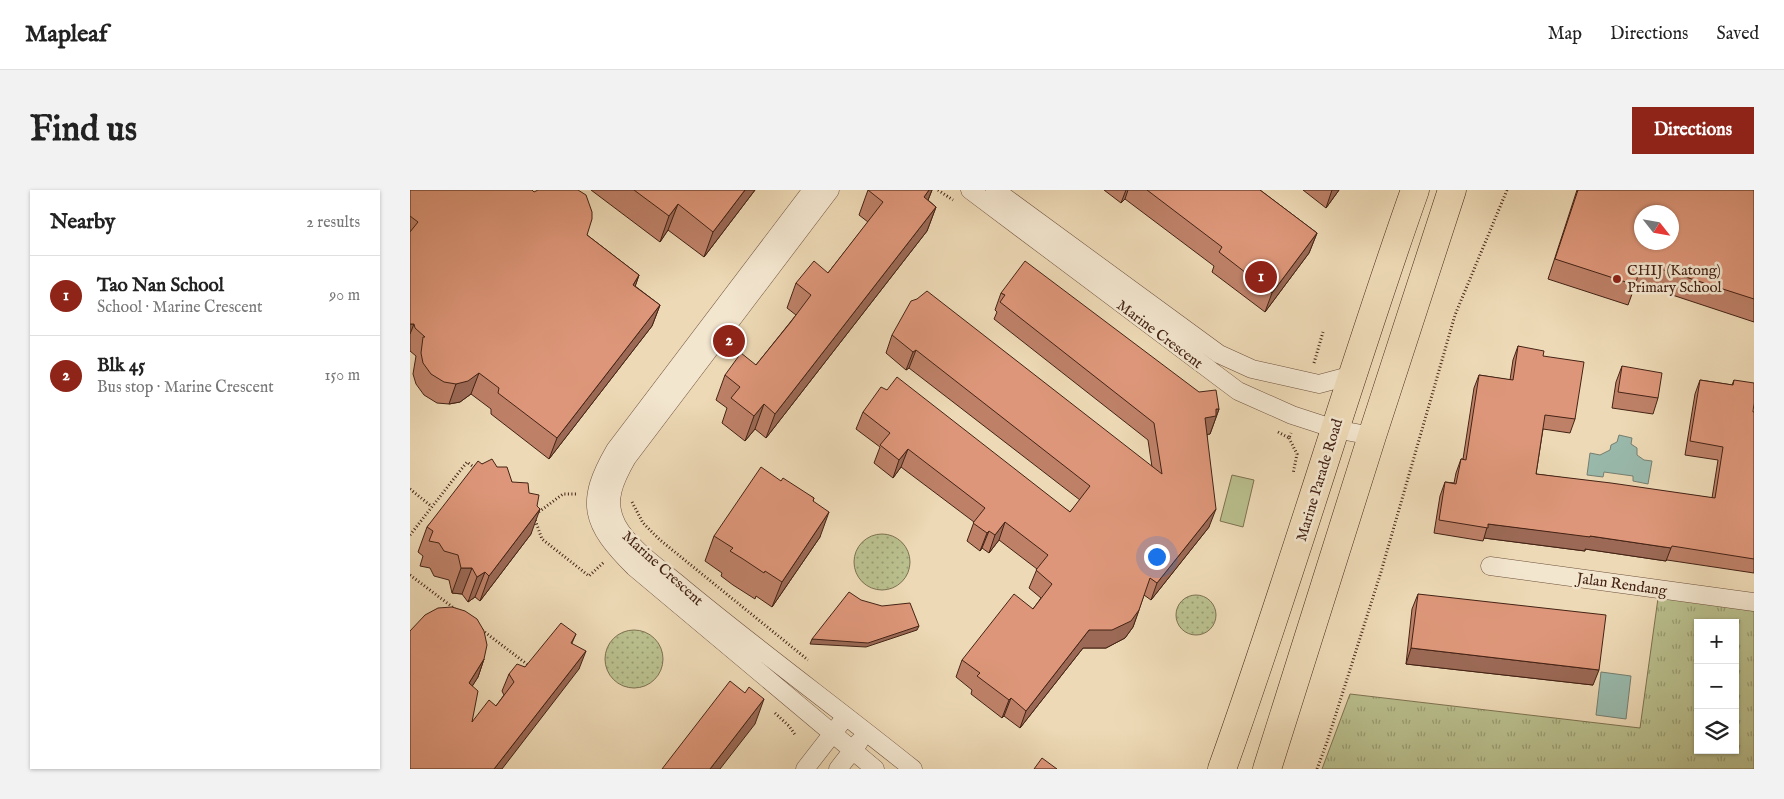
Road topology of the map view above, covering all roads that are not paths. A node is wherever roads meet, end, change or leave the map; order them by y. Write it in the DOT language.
graph roads {
  1 [pos="812,190"];
  2 [pos="830,190"];
  3 [pos="970,190"];
  4 [pos="995,190"];
  5 [pos="1415,190"];
  6 [pos="1452,190"];
  7 [pos="1353,375"];
  8 [pos="1335,429"];
  9 [pos="1372,436"];
  10 [pos="1490,566"];
  11 [pos="1754,602"];
  12 [pos="847,716"];
  13 [pos="867,732"];
  14 [pos="832,733"];
  15 [pos="853,750"];
  16 [pos="805,769"];
  17 [pos="838,769"];
  18 [pos="875,769"];
  19 [pos="913,769"];
  20 [pos="1222,769"];
  21 [pos="1267,769"];
  1 -- 14 [label="street, Marine Crescent"];
  2 -- 12 [label="street, Marine Crescent"];
  3 -- 8 [label="street, Marine Crescent"];
  4 -- 7 [label="street, Marine Crescent"];
  5 -- 7 [label="main road, Marine Parade Road"];
  6 -- 9 [label="main road"];
  7 -- 8 [label="main road, Marine Parade Road"];
  8 -- 9 [label="street, Marine Crescent"];
  8 -- 20 [label="main road, Marine Parade Road"];
  9 -- 21 [label="main road"];
  10 -- 11 [label="street, Jalan Rendang"];
  12 -- 13 [label="street, Marine Crescent"];
  12 -- 14 [label="street"];
  13 -- 15 [label="street"];
  13 -- 19 [label="street, Marine Crescent"];
  14 -- 15 [label="street, Marine Crescent"];
  14 -- 16 [label="street"];
  15 -- 17 [label="street"];
  15 -- 18 [label="street, Marine Crescent"];
}
